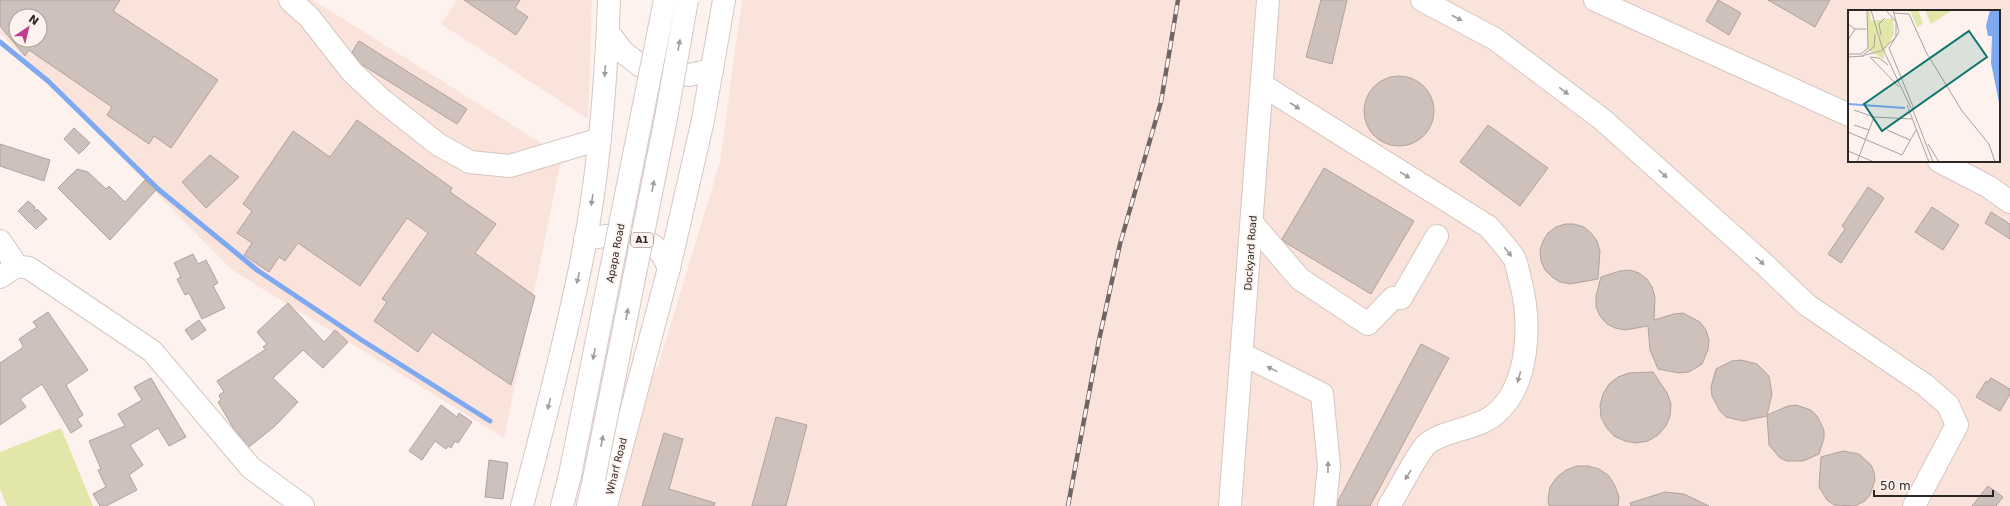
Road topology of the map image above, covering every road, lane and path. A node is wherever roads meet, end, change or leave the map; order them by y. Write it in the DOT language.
graph roads {
  1 [pos="290,0"];
  2 [pos="609,0"];
  3 [pos="649,0"];
  4 [pos="664,0"];
  5 [pos="688,0"];
  6 [pos="724,0"];
  7 [pos="1268,0"];
  8 [pos="1422,0"];
  9 [pos="1596,0"];
  10 [pos="608,32"];
  11 [pos="712,70"];
  12 [pos="1262,85"];
  13 [pos="1848,116"];
  14 [pos="638,137"];
  15 [pos="600,140"];
  16 [pos="1941,162"];
  17 [pos="2010,202"];
  18 [pos="1252,223"];
  19 [pos="1437,236"];
  20 [pos="586,239"];
  21 [pos="0,240"];
  22 [pos="669,268"];
  23 [pos="9,271"];
  24 [pos="1242,354"];
  25 [pos="302,506"];
  26 [pos="522,506"];
  27 [pos="562,506"];
  28 [pos="588,506"];
  29 [pos="606,506"];
  30 [pos="1230,506"];
  31 [pos="1325,506"];
  32 [pos="1389,506"];
  33 [pos="1914,506"];
  1 -- 15 [label="main road"];
  2 -- 10 [label="main road"];
  3 -- 14 [label="main road, bridge"];
  4 -- 14 [label="main road, Apapa Road / A1, bridge"];
  28 -- 5 [label="main road, A1, one-way, bridge"];
  6 -- 11 [label="main road, Wharf Road"];
  7 -- 12 [label="main road, Dockyard Road"];
  8 -- 33 [label="main road, one-way"];
  9 -- 13 [label="main road"];
  10 -- 11 [label="main road"];
  10 -- 15 [label="main road, one-way"];
  11 -- 22 [label="main road, Wharf Road"];
  12 -- 18 [label="main road, Dockyard Road"];
  12 -- 32 [label="main road, one-way"];
  14 -- 27 [label="main road, Apapa Road / A1, one-way, bridge"];
  15 -- 20 [label="main road, one-way"];
  16 -- 17 [label="main road"];
  18 -- 19 [label="main road"];
  18 -- 24 [label="main road, Dockyard Road"];
  20 -- 22 [label="main road"];
  20 -- 26 [label="main road, one-way"];
  21 -- 23 [label="main road"];
  22 -- 29 [label="main road, Wharf Road"];
  23 -- 25 [label="main road"];
  24 -- 30 [label="main road, Dockyard Road"];
  31 -- 24 [label="main road, one-way"];
}
